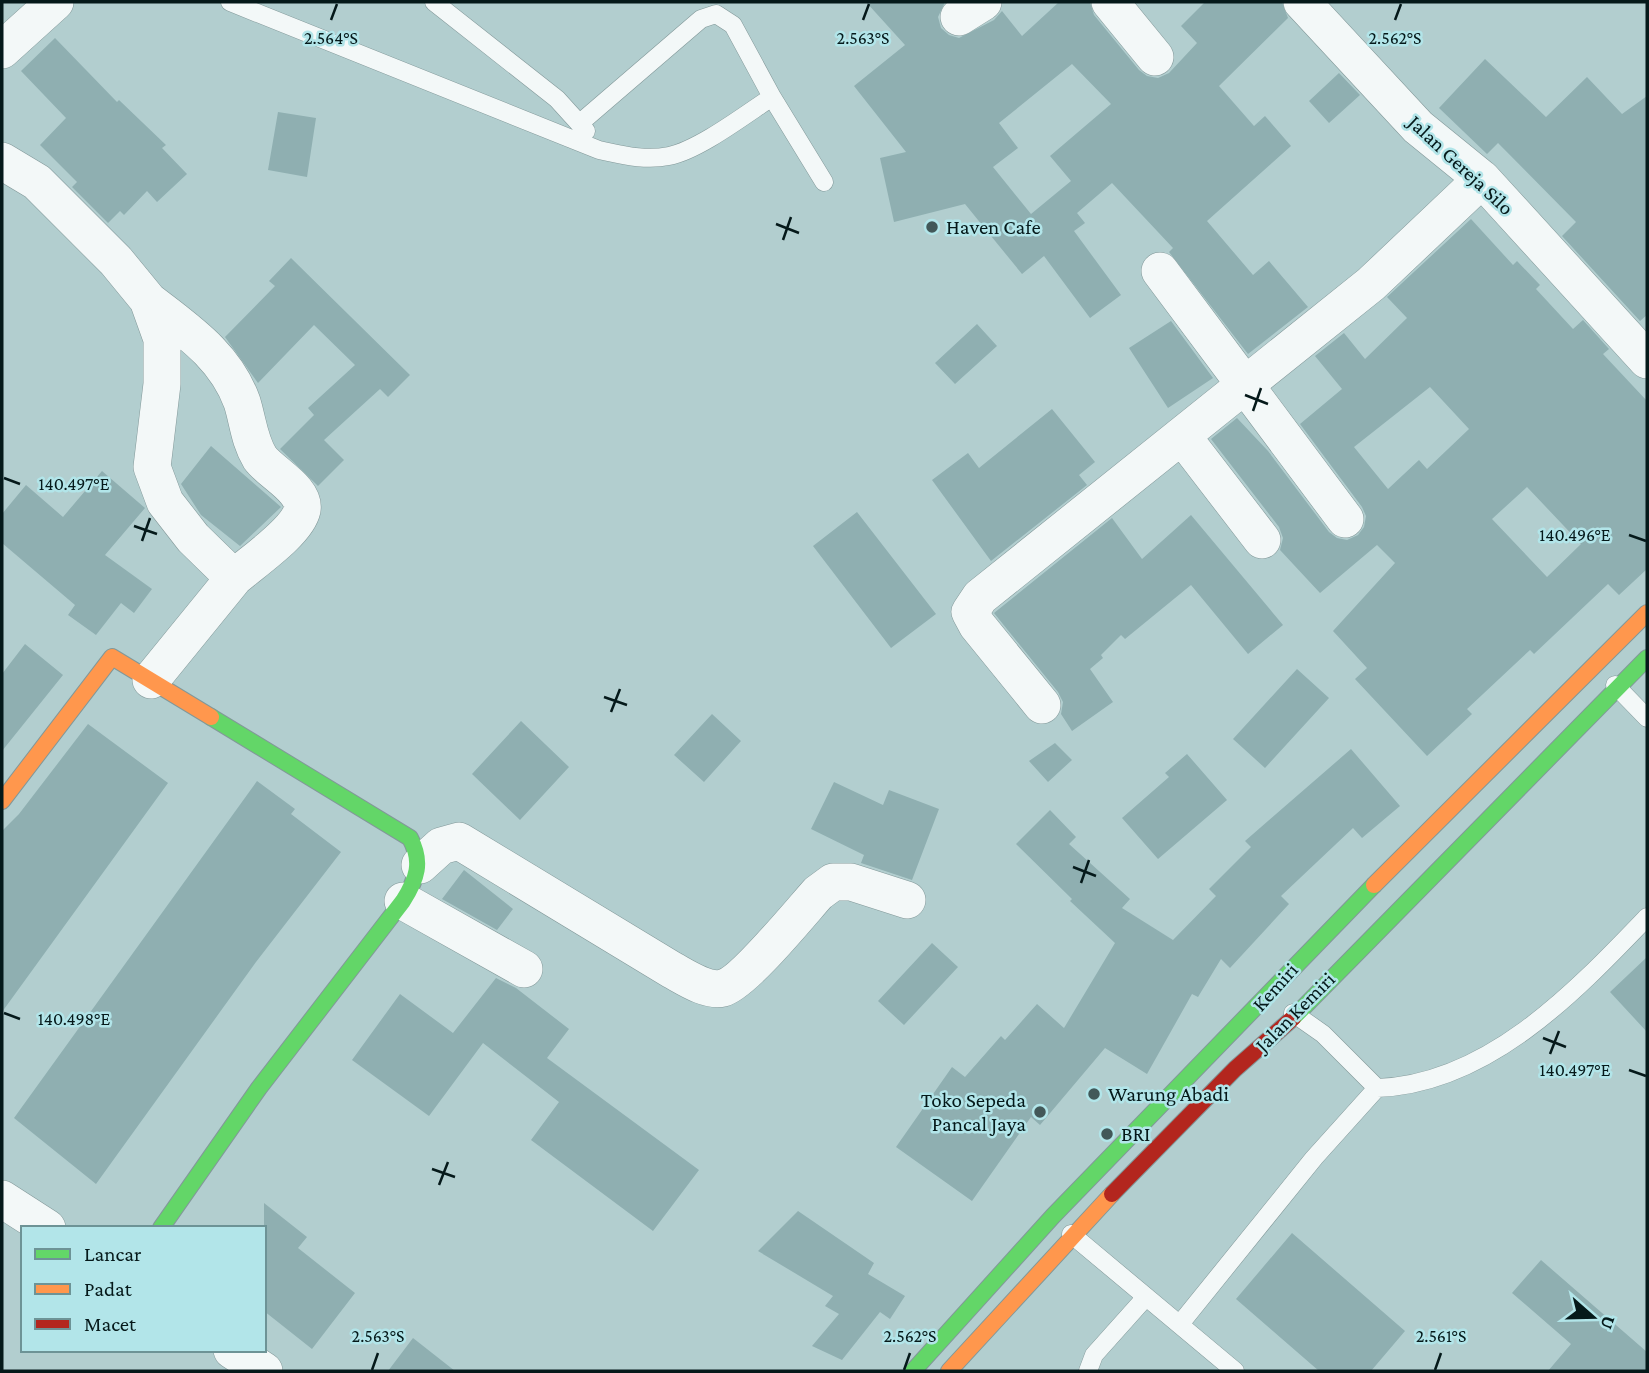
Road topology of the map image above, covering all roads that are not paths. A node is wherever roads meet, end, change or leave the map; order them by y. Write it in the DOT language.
graph roads {
  1 [pos="230,2"];
  2 [pos="434,2"];
  3 [pos="1110,2"];
  4 [pos="1303,2"];
  5 [pos="43,5"];
  6 [pos="2,50"];
  7 [pos="1155,57"];
  8 [pos="772,97"];
  9 [pos="580,123"];
  10 [pos="599,150"];
  11 [pos="2,161"];
  12 [pos="1482,179"];
  13 [pos="824,182"];
  14 [pos="1160,271"];
  15 [pos="149,300"];
  16 [pos="1643,347"];
  17 [pos="1245,387"];
  18 [pos="1182,436"];
  19 [pos="1345,519"];
  20 [pos="1262,540"];
  21 [pos="234,578"];
  22 [pos="1647,613"];
  23 [pos="1647,658"];
  24 [pos="1596,665"];
  25 [pos="151,680"];
  26 [pos="1618,688"];
  27 [pos="1042,705"];
  28 [pos="1647,718"];
  29 [pos="2,801"];
  30 [pos="420,865"];
  31 [pos="907,900"];
  32 [pos="403,901"];
  33 [pos="1647,917"];
  34 [pos="524,969"];
  35 [pos="1267,995"];
  36 [pos="1296,1015"];
  37 [pos="1377,1088"];
  38 [pos="2,1199"];
  39 [pos="1053,1216"];
  40 [pos="44,1226"];
  41 [pos="162,1226"];
  42 [pos="1073,1236"];
  43 [pos="1145,1298"];
  44 [pos="1180,1324"];
  45 [pos="235,1352"];
  46 [pos="264,1371"];
  47 [pos="913,1371"];
  48 [pos="949,1371"];
  49 [pos="1088,1371"];
  50 [pos="1235,1371"];
  1 -- 10 [label="lane"];
  2 -- 9 [label="lane"];
  3 -- 7 [label="street"];
  4 -- 12 [label="street, Jalan Gereja Silo"];
  5 -- 6 [label="street"];
  8 -- 9 [label="lane"];
  8 -- 10 [label="lane"];
  8 -- 13 [label="lane"];
  9 -- 10 [label="lane"];
  11 -- 15 [label="street"];
  12 -- 16 [label="street, Jalan Gereja Silo"];
  12 -- 17 [label="street"];
  14 -- 17 [label="street"];
  15 -- 21 [label="street"];
  15 -- 21 [label="street"];
  17 -- 18 [label="street"];
  17 -- 19 [label="street"];
  18 -- 20 [label="street"];
  18 -- 27 [label="street"];
  21 -- 25 [label="street"];
  22 -- 24 [label="main road, Kemiri"];
  23 -- 26 [label="main road, Jalan Kemiri"];
  24 -- 26 [label="lane"];
  24 -- 35 [label="main road, Kemiri"];
  25 -- 29 [label="main road"];
  25 -- 30 [label="main road"];
  26 -- 28 [label="lane"];
  26 -- 36 [label="main road, Jalan Kemiri"];
  30 -- 31 [label="street"];
  30 -- 32 [label="main road"];
  32 -- 34 [label="street"];
  32 -- 41 [label="main road"];
  33 -- 37 [label="lane"];
  35 -- 36 [label="lane"];
  35 -- 39 [label="main road, Kemiri"];
  36 -- 37 [label="lane"];
  36 -- 42 [label="main road, Jalan Kemiri"];
  37 -- 44 [label="lane"];
  38 -- 40 [label="street"];
  39 -- 42 [label="lane"];
  39 -- 47 [label="main road, Kemiri"];
  42 -- 43 [label="lane"];
  42 -- 48 [label="main road, Jalan Kemiri"];
  43 -- 44 [label="lane"];
  43 -- 49 [label="lane"];
  44 -- 50 [label="lane"];
  45 -- 46 [label="street"];
}
